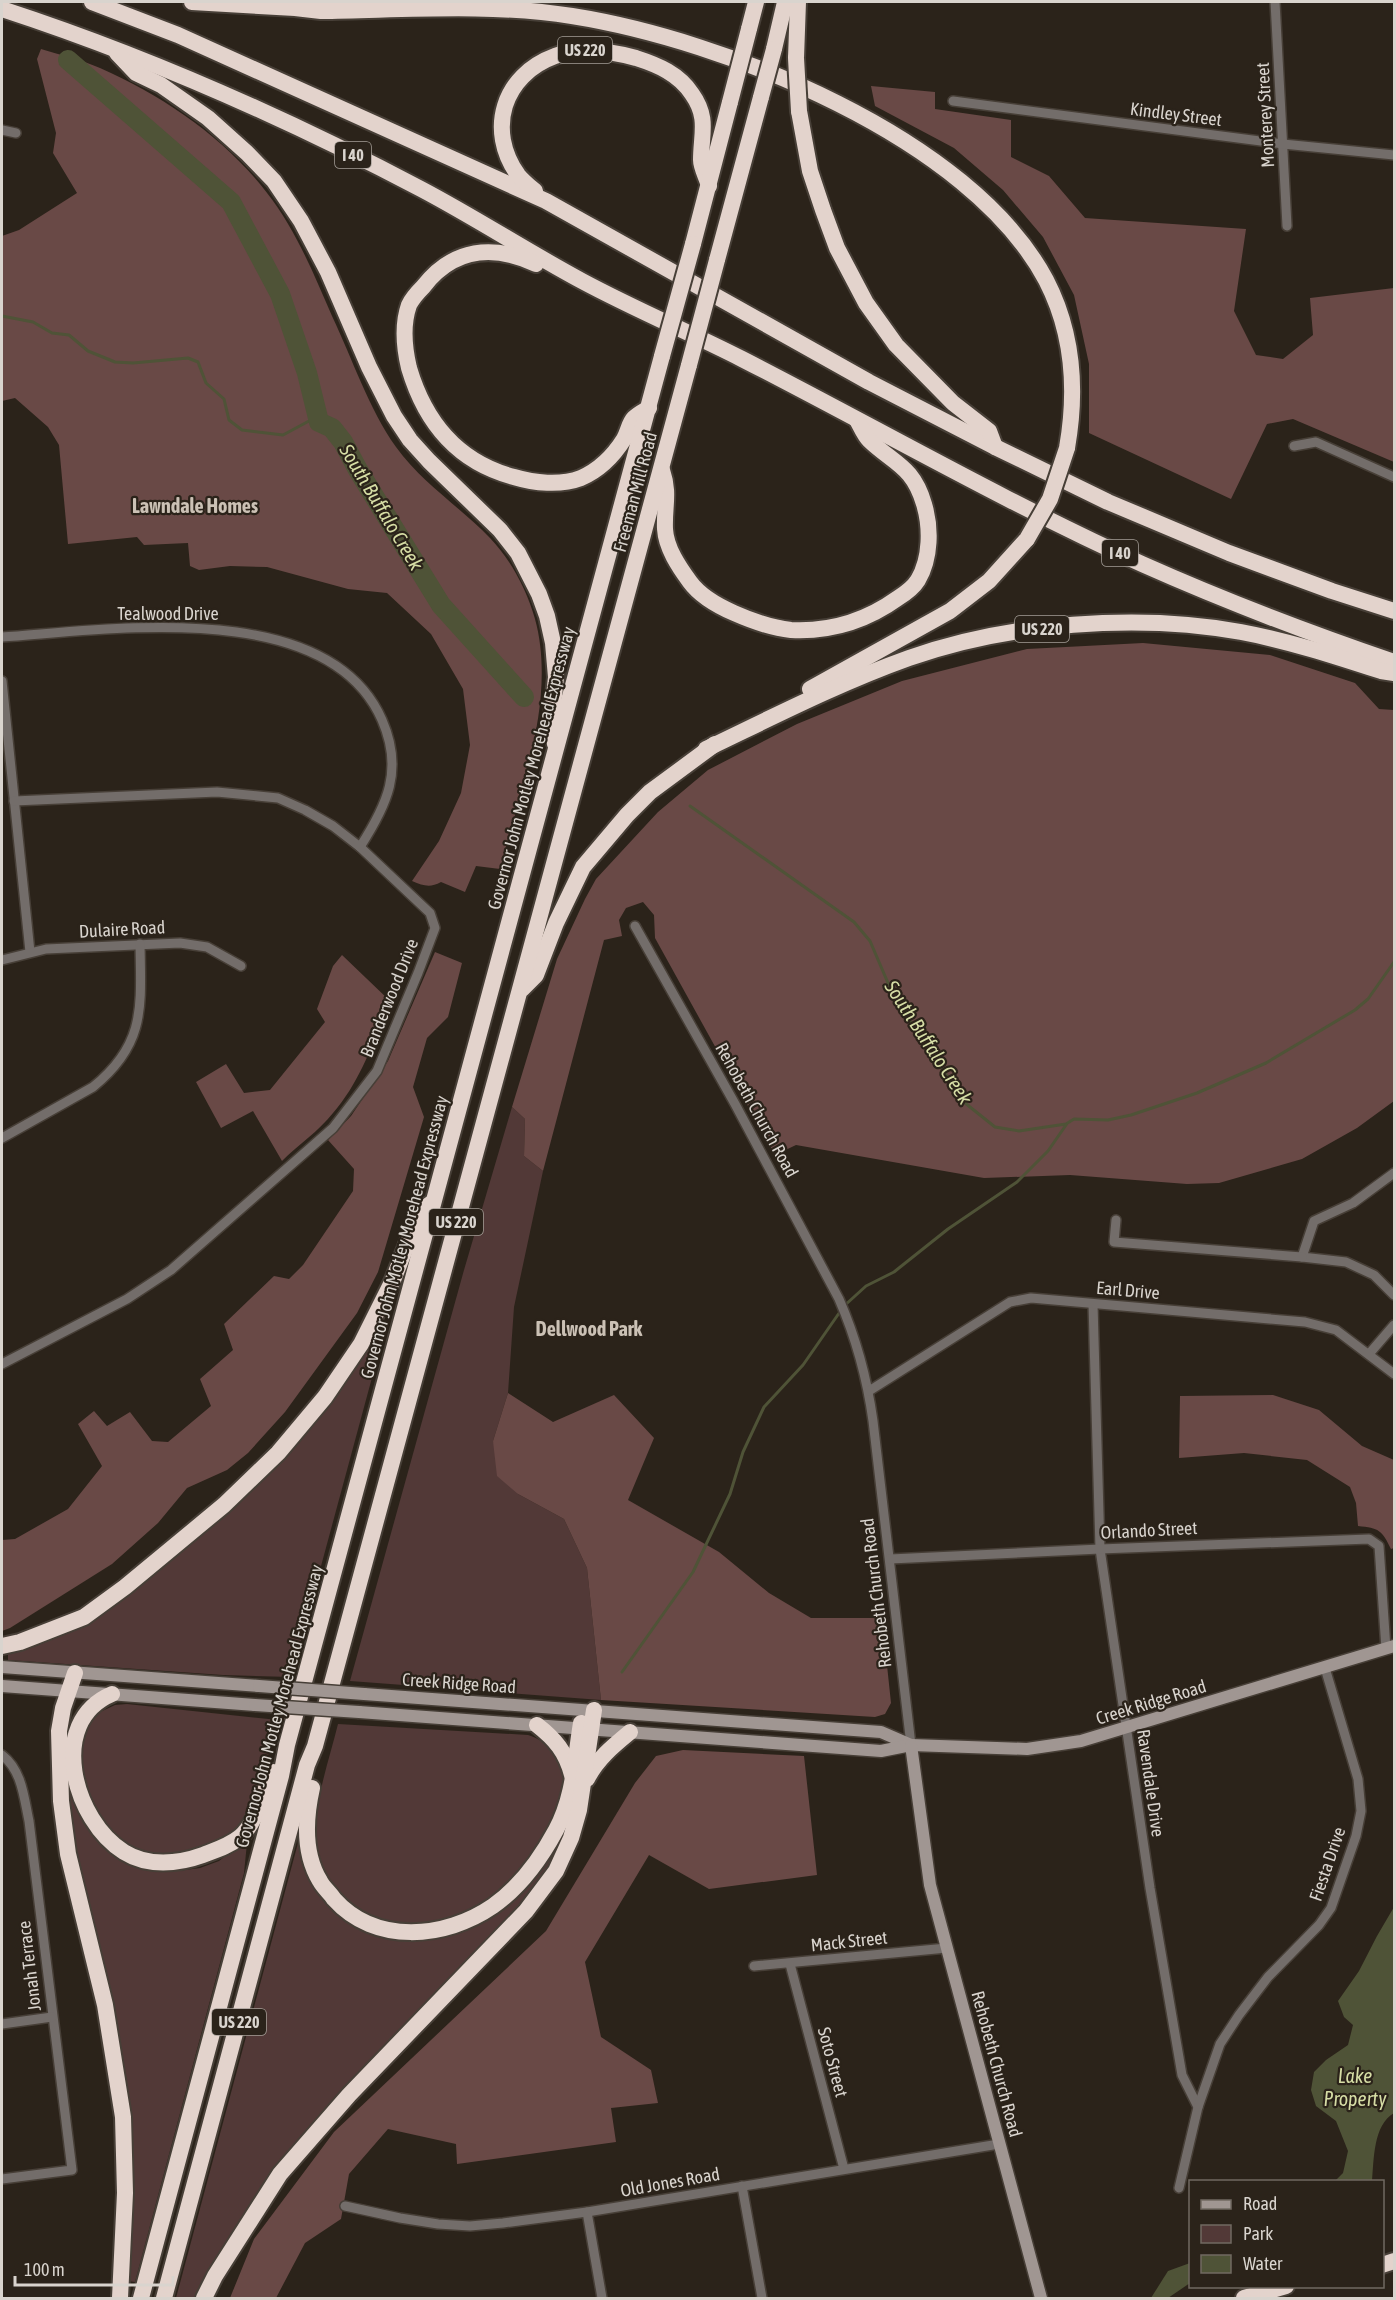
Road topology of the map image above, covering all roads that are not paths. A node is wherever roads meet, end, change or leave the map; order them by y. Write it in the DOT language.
graph roads {
  1 [pos="92,2"];
  2 [pos="192,2"];
  3 [pos="379,2"];
  4 [pos="756,2"];
  5 [pos="785,2"];
  6 [pos="798,2"];
  7 [pos="1275,2"];
  8 [pos="295,8"];
  9 [pos="2,9"];
  10 [pos="112,49"];
  11 [pos="953,101"];
  12 [pos="2,130"];
  13 [pos="16,133"];
  14 [pos="1283,144"];
  15 [pos="1395,155"];
  16 [pos="709,186"];
  17 [pos="546,201"];
  18 [pos="1287,226"];
  19 [pos="584,282"];
  20 [pos="649,408"];
  21 [pos="856,420"];
  22 [pos="1294,446"];
  23 [pos="995,447"];
  24 [pos="661,468"];
  25 [pos="1395,477"];
  26 [pos="1395,611"];
  27 [pos="2,637"];
  28 [pos="1395,662"];
  29 [pos="1395,673"];
  30 [pos="2,681"];
  31 [pos="3,718"];
  32 [pos="556,749"];
  33 [pos="706,749"];
  34 [pos="14,801"];
  35 [pos="360,847"];
  36 [pos="634,926"];
  37 [pos="140,944"];
  38 [pos="30,952"];
  39 [pos="2,960"];
  40 [pos="241,966"];
  41 [pos="519,992"];
  42 [pos="2,1138"];
  43 [pos="1395,1173"];
  44 [pos="433,1202"];
  45 [pos="1116,1220"];
  46 [pos="1302,1257"];
  47 [pos="1395,1294"];
  48 [pos="1093,1304"];
  49 [pos="1395,1325"];
  50 [pos="1369,1354"];
  51 [pos="2,1364"];
  52 [pos="1395,1374"];
  53 [pos="869,1391"];
  54 [pos="1100,1549"];
  55 [pos="890,1559"];
  56 [pos="2,1646"];
  57 [pos="1390,1648"];
  58 [pos="2,1667"];
  59 [pos="1325,1668"];
  60 [pos="75,1672"];
  61 [pos="2,1686"];
  62 [pos="68,1691"];
  63 [pos="112,1694"];
  64 [pos="589,1710"];
  65 [pos="537,1725"];
  66 [pos="1127,1728"];
  67 [pos="586,1729"];
  68 [pos="630,1732"];
  69 [pos="911,1744"];
  70 [pos="287,1745"];
  71 [pos="315,1746"];
  72 [pos="5,1758"];
  73 [pos="572,1777"];
  74 [pos="582,1791"];
  75 [pos="947,1948"];
  76 [pos="790,1964"];
  77 [pos="754,1966"];
  78 [pos="52,2017"];
  79 [pos="2,2024"];
  80 [pos="1198,2107"];
  81 [pos="999,2144"];
  82 [pos="844,2169"];
  83 [pos="2,2179"];
  84 [pos="742,2186"];
  85 [pos="1179,2188"];
  86 [pos="345,2206"];
  87 [pos="587,2212"];
  88 [pos="1279,2288"];
  89 [pos="120,2298"];
  90 [pos="141,2298"];
  91 [pos="164,2298"];
  92 [pos="204,2298"];
  93 [pos="602,2298"];
  94 [pos="762,2298"];
  95 [pos="1041,2298"];
  96 [pos="1244,2298"];
  1 -- 17 [label="highway, I 40"];
  2 -- 8 [label="highway"];
  3 -- 8 [label="highway"];
  4 -- 16 [label="highway, bridge"];
  5 -- 24 [label="highway, Freeman Mill Road, bridge"];
  6 -- 23 [label="highway, bridge"];
  7 -- 14 [label="street, Monterey Street"];
  8 -- 33 [label="highway, bridge"];
  9 -- 10 [label="highway, I 40"];
  10 -- 19 [label="highway, I 40"];
  10 -- 32 [label="highway"];
  11 -- 14 [label="street, Kindley Street"];
  12 -- 13 [label="street"];
  14 -- 15 [label="street, Kindley Street"];
  14 -- 18 [label="street, Monterey Street"];
  16 -- 17 [label="highway, US 220"];
  16 -- 20 [label="highway, Governor John Motley Morehead Expressway / US 220, bridge"];
  17 -- 23 [label="highway, I 40"];
  19 -- 20 [label="highway"];
  19 -- 21 [label="highway, I 40"];
  20 -- 32 [label="highway, Governor John Motley Morehead Expressway / US 220"];
  21 -- 24 [label="highway"];
  21 -- 28 [label="highway, I 40"];
  22 -- 25 [label="street"];
  23 -- 26 [label="highway, I 40"];
  24 -- 41 [label="highway, Freeman Mill Road"];
  27 -- 35 [label="street, Tealwood Drive"];
  29 -- 33 [label="highway, US 220"];
  30 -- 31 [label="street"];
  31 -- 34 [label="street"];
  32 -- 44 [label="highway, Governor John Motley Morehead Expressway / US 220"];
  33 -- 41 [label="highway, US 220"];
  34 -- 35 [label="street, Branderwood Drive"];
  34 -- 38 [label="street"];
  35 -- 51 [label="street, Branderwood Drive"];
  36 -- 53 [label="street, Rehobeth Church Road"];
  37 -- 38 [label="street, Dulaire Road"];
  37 -- 40 [label="street, Dulaire Road"];
  37 -- 42 [label="street"];
  38 -- 39 [label="street, Dulaire Road"];
  41 -- 71 [label="highway, US 220"];
  43 -- 46 [label="street"];
  44 -- 56 [label="highway"];
  44 -- 70 [label="highway, Governor John Motley Morehead Expressway / US 220"];
  45 -- 46 [label="street"];
  46 -- 47 [label="street"];
  48 -- 50 [label="street, Earl Drive"];
  48 -- 53 [label="street, Earl Drive"];
  48 -- 54 [label="street, Ravendale Drive"];
  49 -- 50 [label="street"];
  50 -- 52 [label="street, Earl Drive"];
  53 -- 55 [label="street, Rehobeth Church Road"];
  54 -- 55 [label="street, Orlando Street"];
  54 -- 57 [label="street, Orlando Street"];
  54 -- 66 [label="street, Ravendale Drive"];
  55 -- 69 [label="street, Rehobeth Church Road"];
  57 -- 59 [label="main road, Creek Ridge Road"];
  58 -- 60 [label="main road, Creek Ridge Road"];
  59 -- 66 [label="main road, Creek Ridge Road"];
  59 -- 80 [label="street, Fiesta Drive"];
  60 -- 62 [label="highway"];
  60 -- 64 [label="main road, Creek Ridge Road, bridge"];
  61 -- 62 [label="main road, Creek Ridge Road"];
  62 -- 63 [label="main road, Creek Ridge Road"];
  62 -- 89 [label="highway"];
  63 -- 65 [label="main road, Creek Ridge Road, bridge"];
  63 -- 70 [label="highway"];
  64 -- 67 [label="highway"];
  64 -- 69 [label="main road, Creek Ridge Road"];
  65 -- 67 [label="main road, Creek Ridge Road"];
  65 -- 73 [label="highway"];
  66 -- 69 [label="main road, Creek Ridge Road"];
  66 -- 80 [label="street, Ravendale Drive"];
  67 -- 68 [label="main road, Creek Ridge Road"];
  67 -- 73 [label="highway"];
  67 -- 74 [label="highway"];
  68 -- 69 [label="main road, Creek Ridge Road"];
  68 -- 74 [label="highway"];
  69 -- 75 [label="main road, Rehobeth Church Road"];
  70 -- 90 [label="highway, Governor John Motley Morehead Expressway / US 220"];
  71 -- 73 [label="highway"];
  71 -- 91 [label="highway, US 220"];
  72 -- 78 [label="street, Jonah Terrace"];
  74 -- 92 [label="highway"];
  75 -- 76 [label="street, Mack Street"];
  75 -- 81 [label="main road, Rehobeth Church Road"];
  76 -- 77 [label="street, Mack Street"];
  76 -- 82 [label="street, Soto Street"];
  78 -- 79 [label="street"];
  78 -- 83 [label="street, Jonah Terrace"];
  80 -- 85 [label="street"];
  81 -- 82 [label="street, Old Jones Road"];
  81 -- 95 [label="main road, Rehobeth Church Road"];
  82 -- 84 [label="street, Old Jones Road"];
  84 -- 87 [label="street, Old Jones Road"];
  84 -- 94 [label="street"];
  86 -- 87 [label="street, Old Jones Road"];
  87 -- 93 [label="street"];
  88 -- 96 [label="highway"];
}
